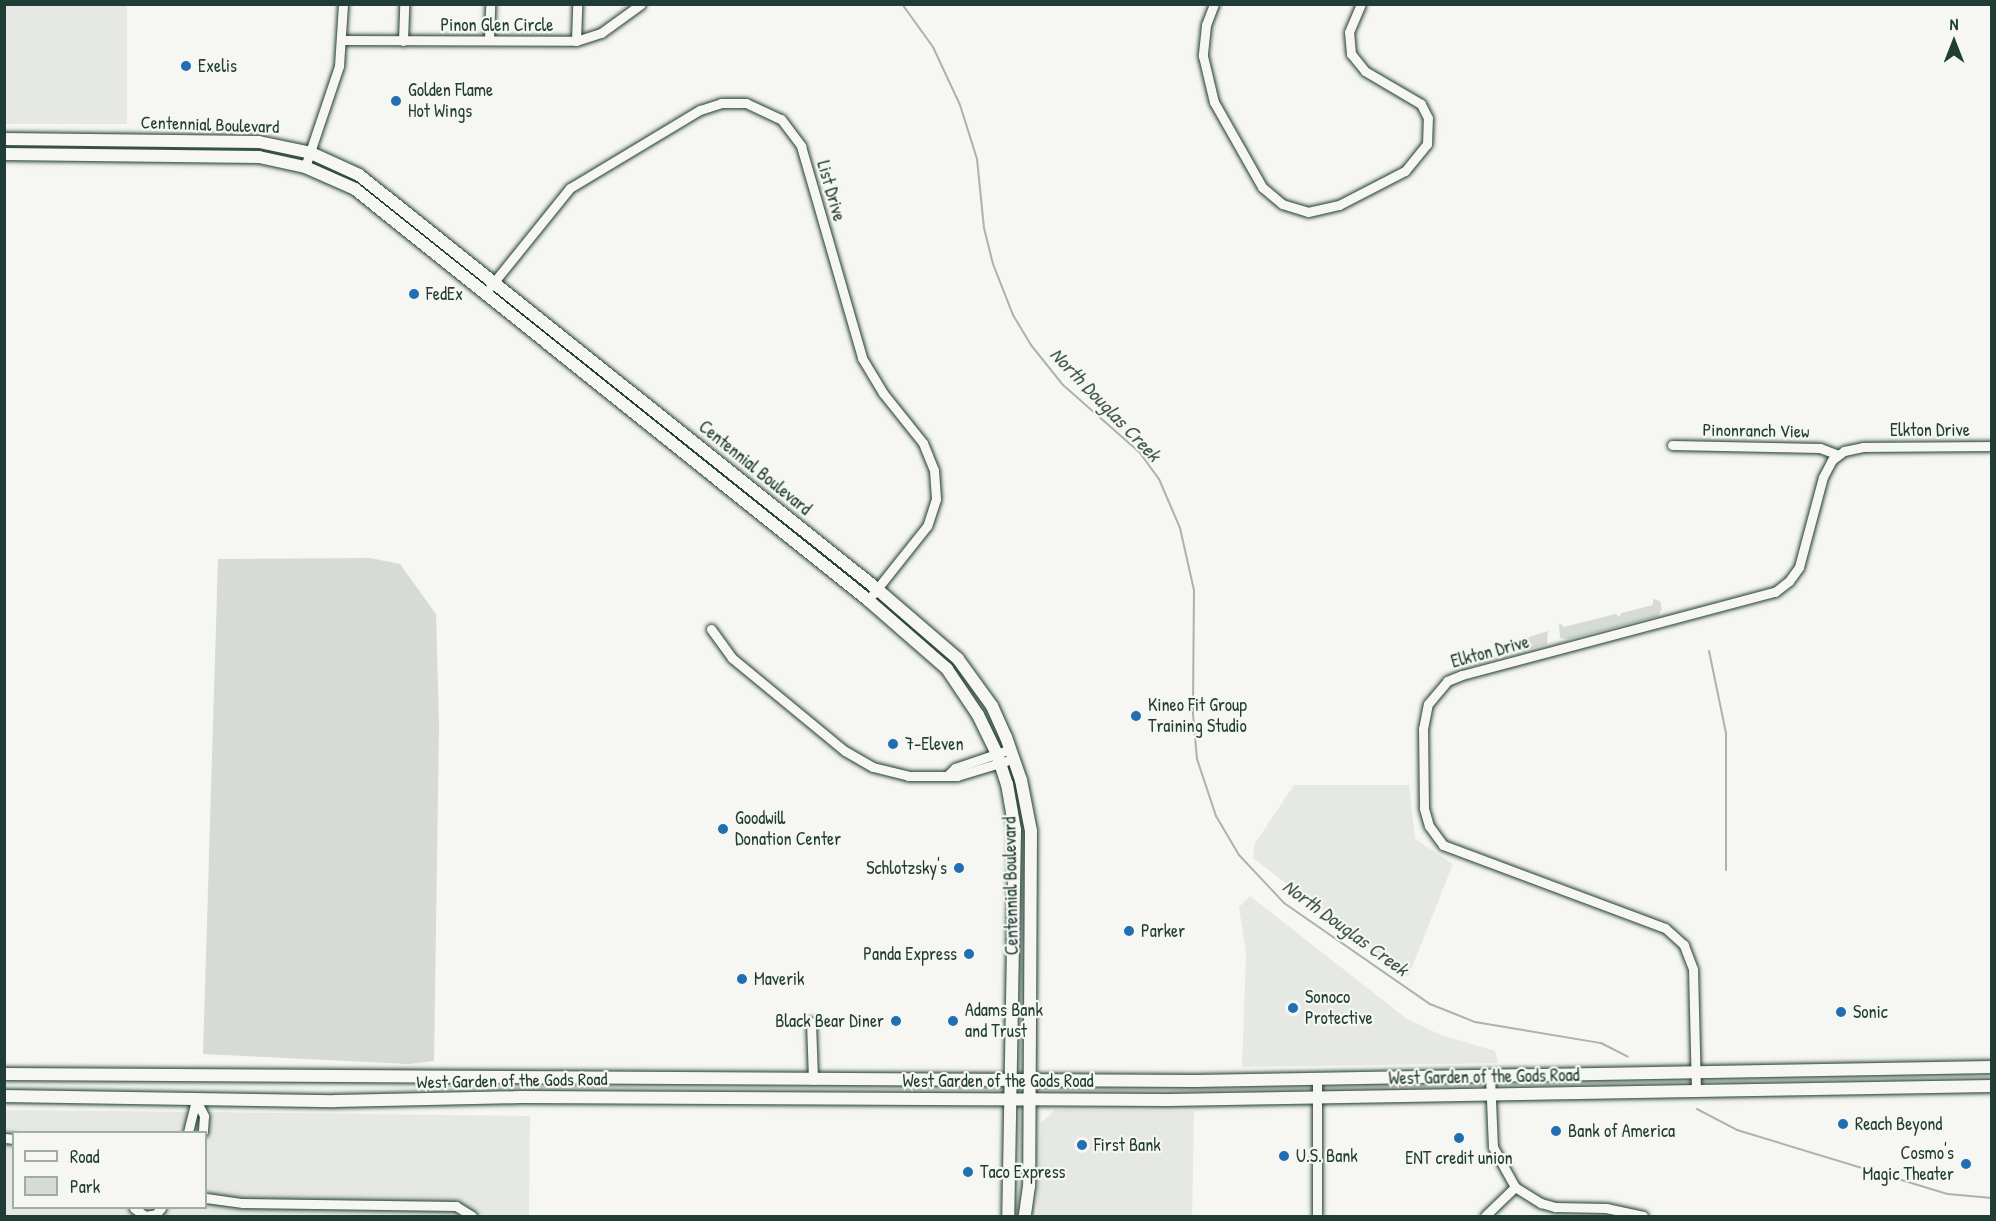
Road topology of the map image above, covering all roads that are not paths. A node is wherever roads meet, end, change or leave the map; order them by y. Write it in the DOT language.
graph roads {
  1 [pos="343,4"];
  2 [pos="404,4"];
  3 [pos="490,4"];
  4 [pos="577,4"];
  5 [pos="641,4"];
  6 [pos="1214,4"];
  7 [pos="1361,4"];
  8 [pos="343,40"];
  9 [pos="489,40"];
  10 [pos="403,41"];
  11 [pos="576,41"];
  12 [pos="4,138"];
  13 [pos="310,153"];
  14 [pos="4,154"];
  15 [pos="305,166"];
  16 [pos="495,280"];
  17 [pos="486,291"];
  18 [pos="644,421"];
  19 [pos="1672,445"];
  20 [pos="1992,446"];
  21 [pos="1838,455"];
  22 [pos="739,479"];
  23 [pos="878,589"];
  24 [pos="868,600"];
  25 [pos="711,629"];
  26 [pos="1012,753"];
  27 [pos="998,758"];
  28 [pos="812,1022"];
  29 [pos="1992,1067"];
  30 [pos="1695,1071"];
  31 [pos="4,1074"];
  32 [pos="1490,1076"];
  33 [pos="1317,1079"];
  34 [pos="676,1080"];
  35 [pos="813,1080"];
  36 [pos="1011,1081"];
  37 [pos="1029,1081"];
  38 [pos="1992,1086"];
  39 [pos="1696,1091"];
  40 [pos="1491,1094"];
  41 [pos="4,1096"];
  42 [pos="520,1097"];
  43 [pos="1318,1098"];
  44 [pos="196,1100"];
  45 [pos="1011,1100"];
  46 [pos="1029,1100"];
  47 [pos="188,1131"];
  48 [pos="203,1131"];
  49 [pos="1515,1187"];
  50 [pos="207,1198"];
  51 [pos="135,1209"];
  52 [pos="159,1209"];
  53 [pos="1628,1214"];
  54 [pos="472,1216"];
  55 [pos="1008,1216"];
  56 [pos="1025,1216"];
  57 [pos="1317,1216"];
  58 [pos="1485,1216"];
  59 [pos="1643,1216"];
  1 -- 8 [label="street"];
  2 -- 10 [label="street"];
  3 -- 9 [label="street"];
  4 -- 11 [label="street"];
  5 -- 11 [label="street, Pinon Glen Circle"];
  6 -- 7 [label="street"];
  8 -- 10 [label="street, Pinon Glen Circle"];
  8 -- 13 [label="street"];
  9 -- 10 [label="street, Pinon Glen Circle"];
  9 -- 11 [label="street, Pinon Glen Circle"];
  12 -- 13 [label="main road, Centennial Boulevard"];
  13 -- 15 [label="street"];
  13 -- 16 [label="main road, Centennial Boulevard"];
  14 -- 15 [label="main road, Centennial Boulevard"];
  15 -- 17 [label="main road, Centennial Boulevard"];
  16 -- 17 [label="street, List Drive"];
  16 -- 22 [label="main road, Centennial Boulevard"];
  16 -- 23 [label="street, List Drive"];
  17 -- 18 [label="main road, Centennial Boulevard"];
  18 -- 22 [label="main road"];
  18 -- 24 [label="main road, Centennial Boulevard"];
  19 -- 21 [label="street, Pinonranch View"];
  20 -- 21 [label="street, Elkton Drive"];
  21 -- 30 [label="street, Elkton Drive"];
  22 -- 23 [label="main road, Centennial Boulevard"];
  23 -- 24 [label="street, List Drive"];
  23 -- 26 [label="main road, Centennial Boulevard"];
  24 -- 27 [label="main road, Centennial Boulevard"];
  25 -- 27 [label="street"];
  26 -- 27 [label="street"];
  26 -- 37 [label="main road, Centennial Boulevard"];
  27 -- 36 [label="main road, Centennial Boulevard"];
  28 -- 35 [label="street"];
  29 -- 30 [label="main road, West Garden of the Gods Road"];
  30 -- 32 [label="main road, West Garden of the Gods Road"];
  30 -- 39 [label="street, Elkton Drive"];
  31 -- 34 [label="main road, West Garden of the Gods Road"];
  32 -- 33 [label="main road, West Garden of the Gods Road"];
  32 -- 40 [label="street"];
  33 -- 37 [label="main road, West Garden of the Gods Road"];
  33 -- 43 [label="street"];
  34 -- 35 [label="main road, West Garden of the Gods Road"];
  34 -- 42 [label="main road"];
  35 -- 36 [label="main road, West Garden of the Gods Road"];
  36 -- 37 [label="main road, West Garden of the Gods Road"];
  36 -- 45 [label="main road, Centennial Boulevard"];
  37 -- 46 [label="main road, Centennial Boulevard"];
  38 -- 39 [label="main road, West Garden of the Gods Road"];
  39 -- 40 [label="main road, West Garden of the Gods Road"];
  40 -- 43 [label="main road, West Garden of the Gods Road"];
  40 -- 49 [label="street"];
  41 -- 44 [label="main road, West Garden of the Gods Road"];
  42 -- 44 [label="main road, West Garden of the Gods Road"];
  42 -- 45 [label="main road, West Garden of the Gods Road"];
  43 -- 46 [label="main road, West Garden of the Gods Road"];
  43 -- 57 [label="street"];
  44 -- 47 [label="street"];
  44 -- 48 [label="street"];
  45 -- 46 [label="main road, West Garden of the Gods Road"];
  45 -- 55 [label="main road, Centennial Boulevard"];
  46 -- 56 [label="main road, Centennial Boulevard"];
  49 -- 53 [label="street"];
  49 -- 58 [label="street"];
  50 -- 54 [label="street"];
  51 -- 52 [label="street"];
  53 -- 59 [label="street"];
}
